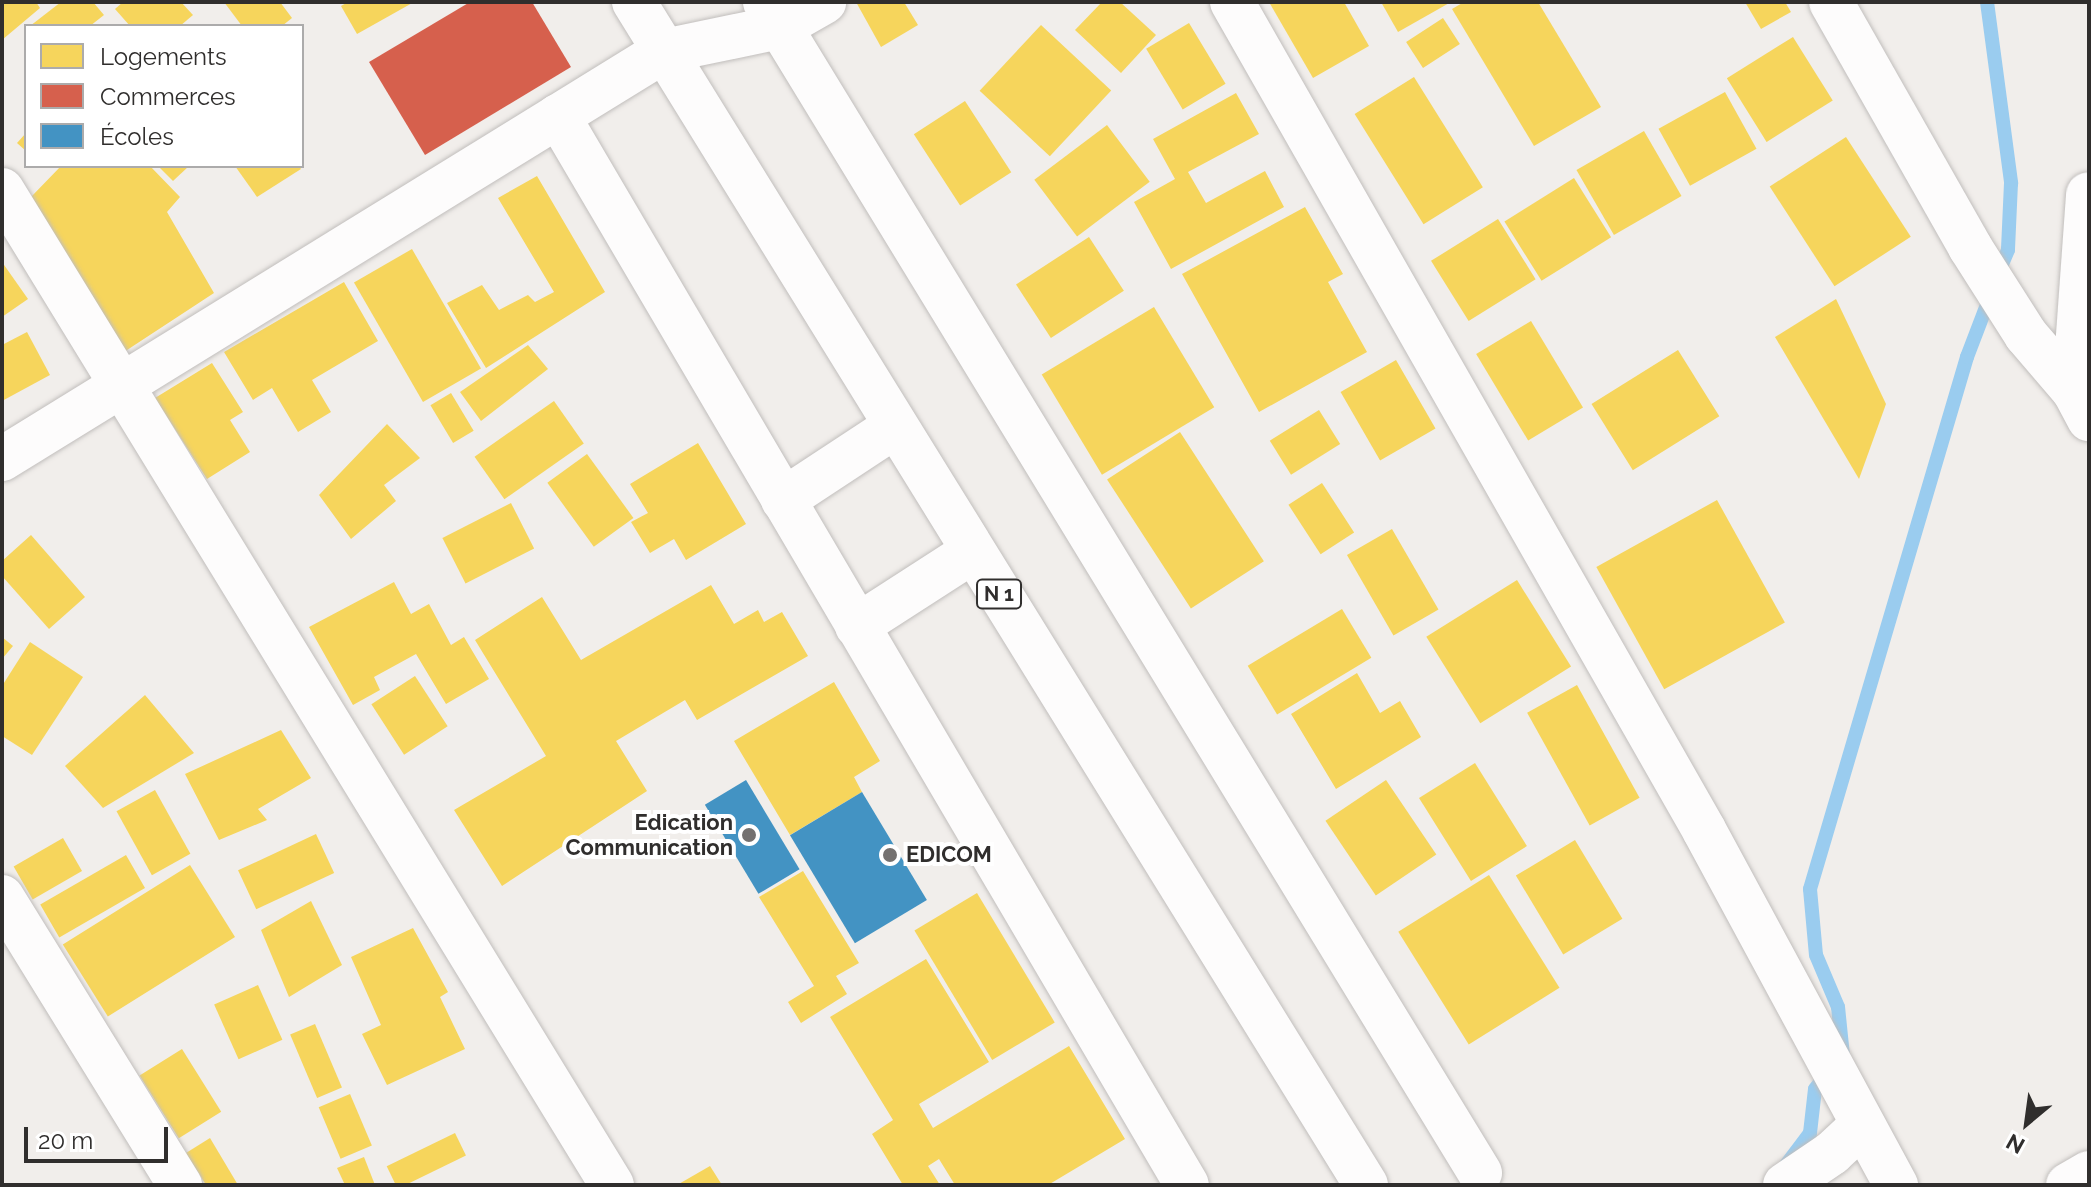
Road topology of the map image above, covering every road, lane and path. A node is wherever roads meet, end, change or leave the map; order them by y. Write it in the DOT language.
graph roads {
  1 [pos="634,2"];
  2 [pos="824,2"];
  3 [pos="1232,2"];
  4 [pos="1831,2"];
  5 [pos="773,15"];
  6 [pos="664,51"];
  7 [pos="558,116"];
  8 [pos="2,190"];
  9 [pos="2088,194"];
  10 [pos="122,385"];
  11 [pos="2082,405"];
  12 [pos="894,427"];
  13 [pos="2,459"];
  14 [pos="783,500"];
  15 [pos="972,552"];
  16 [pos="857,626"];
  17 [pos="2,897"];
  18 [pos="1862,1125"];
  19 [pos="1480,1173"];
  20 [pos="2089,1173"];
  21 [pos="180,1185"];
  22 [pos="612,1185"];
  23 [pos="1187,1185"];
  24 [pos="1366,1185"];
  25 [pos="1785,1185"];
  26 [pos="1896,1185"];
  27 [pos="2068,1185"];
  1 -- 6 [label="main road, N 1"];
  2 -- 5 [label="main road"];
  3 -- 18 [label="main road"];
  4 -- 11 [label="main road"];
  5 -- 6 [label="main road"];
  5 -- 19 [label="main road"];
  6 -- 7 [label="main road"];
  6 -- 12 [label="main road, N 1"];
  7 -- 10 [label="main road"];
  7 -- 14 [label="main road"];
  8 -- 10 [label="main road"];
  9 -- 11 [label="main road"];
  10 -- 13 [label="main road"];
  10 -- 22 [label="main road"];
  12 -- 14 [label="main road"];
  12 -- 15 [label="main road, N 1"];
  14 -- 16 [label="main road"];
  15 -- 16 [label="main road"];
  15 -- 24 [label="main road, N 1"];
  16 -- 23 [label="main road"];
  17 -- 21 [label="main road"];
  18 -- 25 [label="main road"];
  18 -- 26 [label="main road"];
  20 -- 27 [label="main road"];
}
